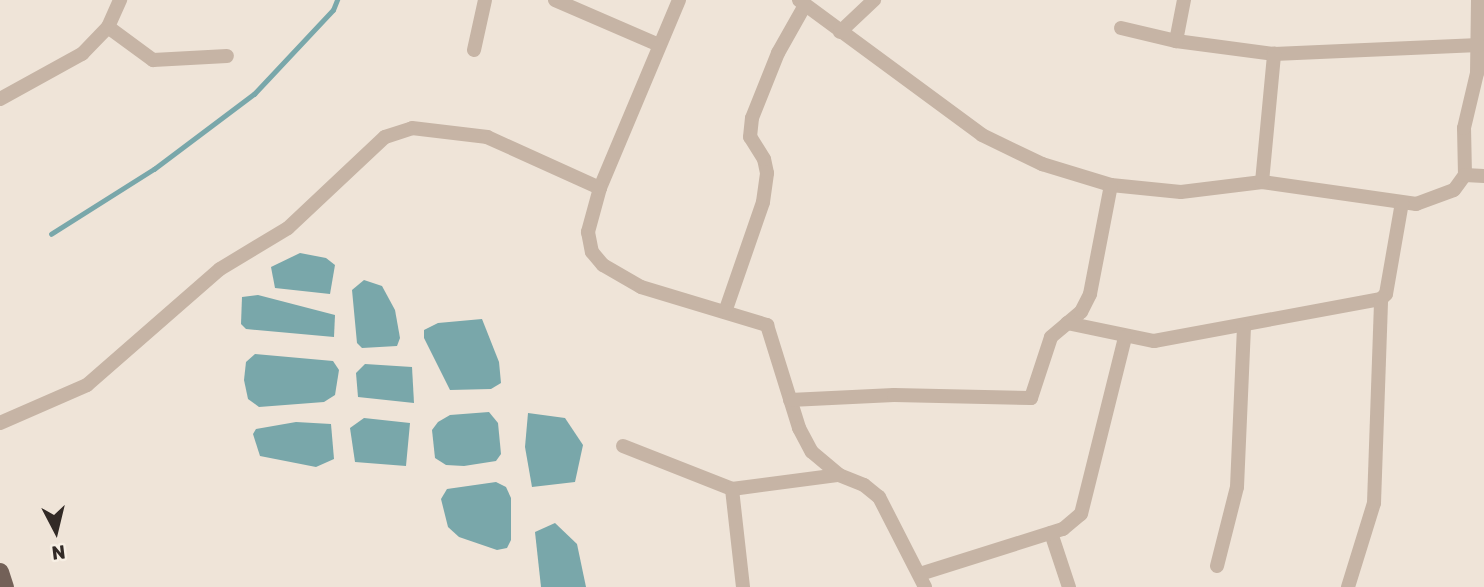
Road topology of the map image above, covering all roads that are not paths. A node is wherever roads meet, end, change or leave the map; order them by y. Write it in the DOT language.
graph roads {
  1 [pos="485,0"];
  2 [pos="555,0"];
  3 [pos="679,0"];
  4 [pos="874,0"];
  5 [pos="1184,0"];
  6 [pos="1478,0"];
  7 [pos="120,1"];
  8 [pos="802,3"];
  9 [pos="108,27"];
  10 [pos="1121,28"];
  11 [pos="840,32"];
  12 [pos="1176,41"];
  13 [pos="659,45"];
  14 [pos="1479,45"];
  15 [pos="474,50"];
  16 [pos="1274,54"];
  17 [pos="227,56"];
  18 [pos="1480,73"];
  19 [pos="0,99"];
  20 [pos="1465,175"];
  21 [pos="1484,176"];
  22 [pos="1262,182"];
  23 [pos="1111,185"];
  24 [pos="600,188"];
  25 [pos="1402,202"];
  26 [pos="1381,299"];
  27 [pos="725,312"];
  28 [pos="1067,323"];
  29 [pos="1244,327"];
  30 [pos="1125,337"];
  31 [pos="790,400"];
  32 [pos="0,423"];
  33 [pos="623,446"];
  34 [pos="839,475"];
  35 [pos="732,489"];
  36 [pos="1051,533"];
  37 [pos="1217,566"];
  38 [pos="0,572"];
  39 [pos="923,580"];
  40 [pos="5,587"];
  41 [pos="743,587"];
  42 [pos="1069,587"];
  43 [pos="1348,587"];
  1 -- 15 [label="street"];
  2 -- 13 [label="street"];
  3 -- 13 [label="street"];
  4 -- 11 [label="street"];
  5 -- 12 [label="street"];
  6 -- 14 [label="street"];
  7 -- 9 [label="street"];
  8 -- 11 [label="street"];
  8 -- 27 [label="street"];
  9 -- 17 [label="street"];
  9 -- 19 [label="street"];
  10 -- 12 [label="street"];
  11 -- 23 [label="street"];
  12 -- 16 [label="street"];
  13 -- 24 [label="street"];
  14 -- 16 [label="street"];
  14 -- 18 [label="street"];
  16 -- 22 [label="street"];
  18 -- 20 [label="street"];
  20 -- 21 [label="street"];
  20 -- 25 [label="street"];
  22 -- 23 [label="street"];
  22 -- 25 [label="street"];
  23 -- 28 [label="street"];
  24 -- 27 [label="street"];
  24 -- 32 [label="street"];
  25 -- 26 [label="street"];
  26 -- 29 [label="street"];
  26 -- 43 [label="street"];
  27 -- 31 [label="street"];
  28 -- 30 [label="street"];
  28 -- 31 [label="street"];
  29 -- 30 [label="street"];
  29 -- 37 [label="street"];
  30 -- 36 [label="street"];
  31 -- 34 [label="street"];
  33 -- 35 [label="street"];
  34 -- 35 [label="street"];
  34 -- 39 [label="street"];
  35 -- 41 [label="street"];
  36 -- 39 [label="street"];
  36 -- 42 [label="street"];
  38 -- 40 [label="main road"];
}
